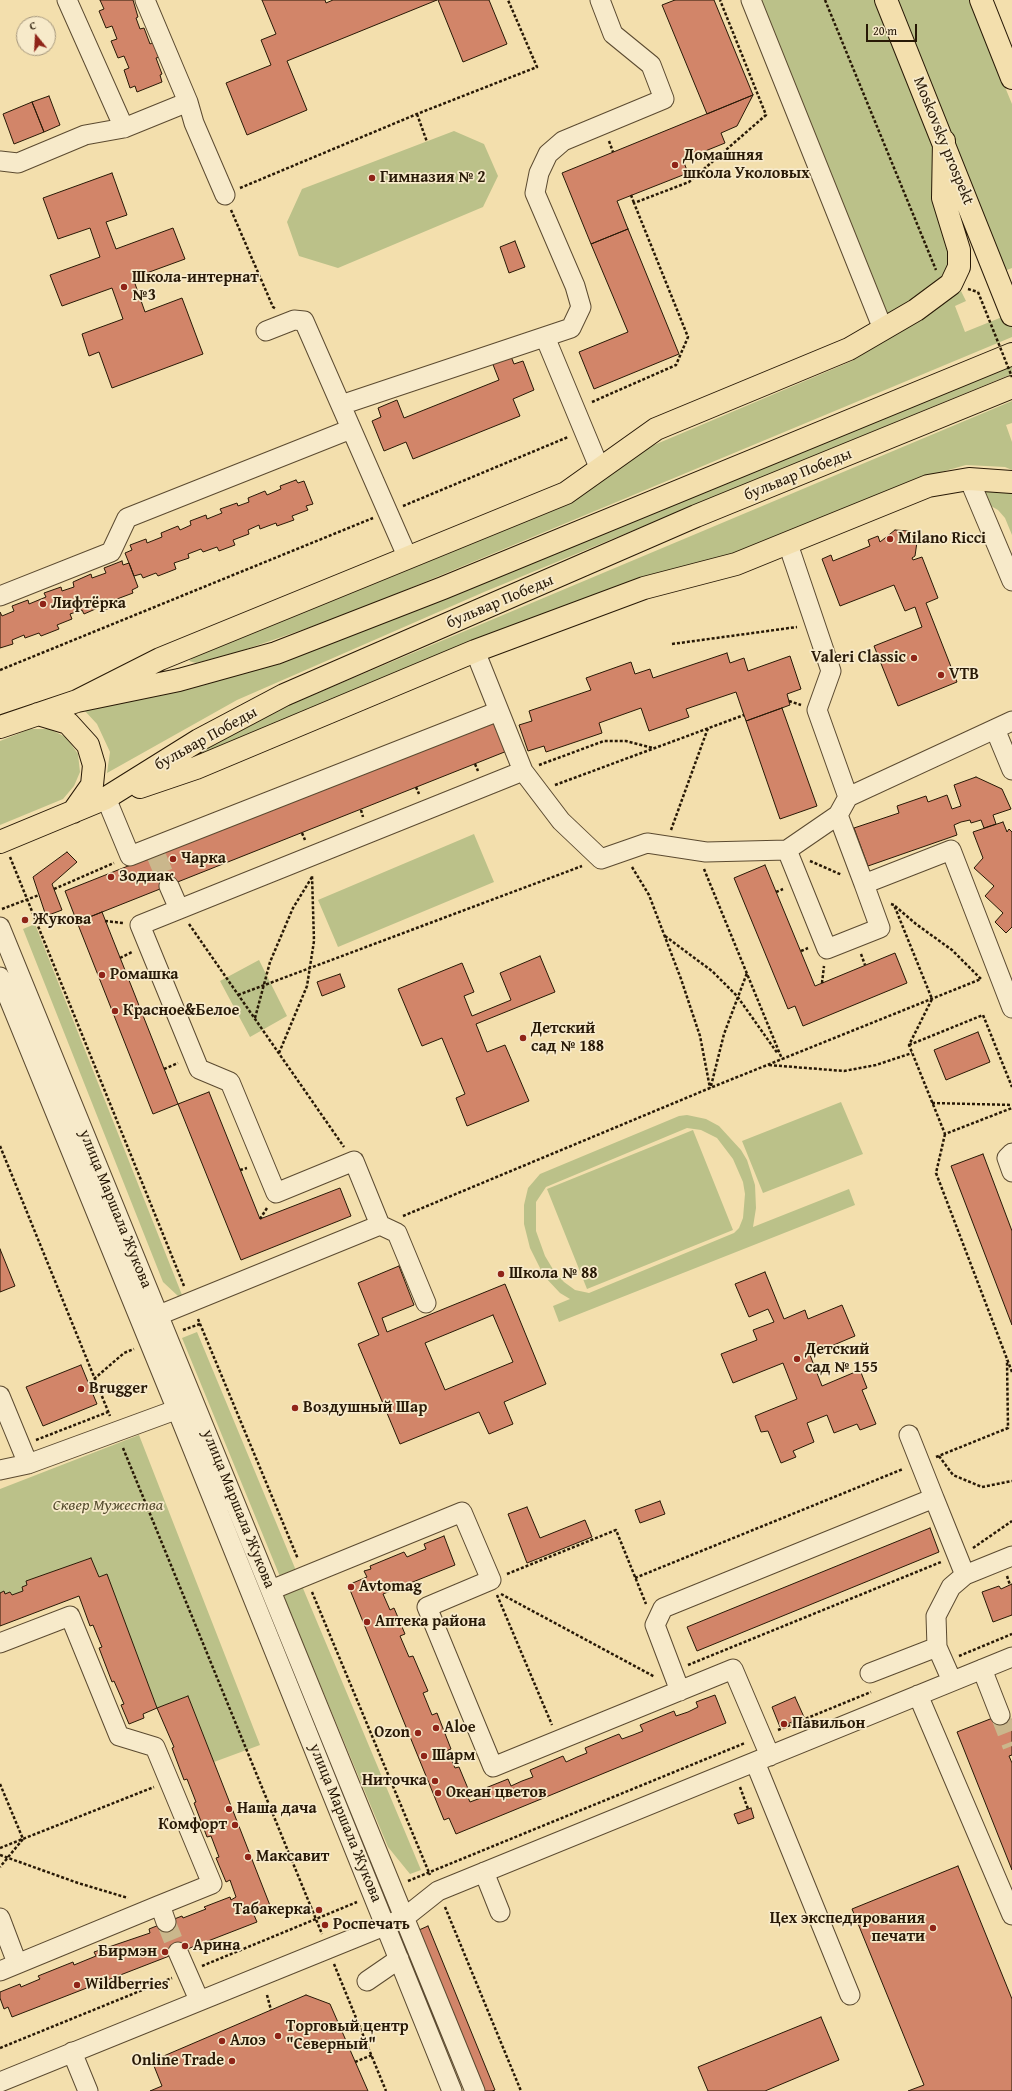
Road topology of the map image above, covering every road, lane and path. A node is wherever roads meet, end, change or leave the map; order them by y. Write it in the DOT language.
graph roads {
  1 [pos="67,0"];
  2 [pos="145,0"];
  3 [pos="508,0"];
  4 [pos="602,0"];
  5 [pos="720,0"];
  6 [pos="750,0"];
  7 [pos="825,0"];
  8 [pos="886,0"];
  9 [pos="981,0"];
  10 [pos="1012,78"];
  11 [pos="188,102"];
  12 [pos="417,114"];
  13 [pos="124,128"];
  14 [pos="944,141"];
  15 [pos="427,142"];
  16 [pos="0,161"];
  17 [pos="225,195"];
  18 [pos="631,195"];
  19 [pos="634,203"];
  20 [pos="951,284"];
  21 [pos="1012,315"];
  22 [pos="294,320"];
  23 [pos="883,329"];
  24 [pos="266,332"];
  25 [pos="545,337"];
  26 [pos="1012,354"];
  27 [pos="1012,377"];
  28 [pos="1012,387"];
  29 [pos="341,405"];
  30 [pos="575,410"];
  31 [pos="351,429"];
  32 [pos="584,431"];
  33 [pos="599,467"];
  34 [pos="969,479"];
  35 [pos="1012,482"];
  36 [pos="387,512"];
  37 [pos="788,544"];
  38 [pos="407,556"];
  39 [pos="1012,581"];
  40 [pos="0,596"];
  41 [pos="815,625"];
  42 [pos="672,644"];
  43 [pos="475,651"];
  44 [pos="0,670"];
  45 [pos="77,701"];
  46 [pos="499,711"];
  47 [pos="38,714"];
  48 [pos="744,715"];
  49 [pos="1004,725"];
  50 [pos="0,727"];
  51 [pos="708,728"];
  52 [pos="654,748"];
  53 [pos="1012,770"];
  54 [pos="523,771"];
  55 [pos="539,791"];
  56 [pos="848,797"];
  57 [pos="106,798"];
  58 [pos="73,812"];
  59 [pos="838,815"];
  60 [pos="1,842"];
  61 [pos="665,846"];
  62 [pos="696,850"];
  63 [pos="787,850"];
  64 [pos="622,851"];
  65 [pos="130,856"];
  66 [pos="312,856"];
  67 [pos="601,859"];
  68 [pos="312,875"];
  69 [pos="864,884"];
  70 [pos="169,886"];
  71 [pos="54,889"];
  72 [pos="39,895"];
  73 [pos="28,899"];
  74 [pos="888,901"];
  75 [pos="894,905"];
  76 [pos="179,909"];
  77 [pos="0,910"];
  78 [pos="0,927"];
  79 [pos="664,935"];
  80 [pos="310,968"];
  81 [pos="747,973"];
  82 [pos="990,976"];
  83 [pos="0,977"];
  84 [pos="263,986"];
  85 [pos="238,995"];
  86 [pos="737,996"];
  87 [pos="932,999"];
  88 [pos="1012,1008"];
  89 [pos="255,1018"];
  90 [pos="908,1045"];
  91 [pos="279,1053"];
  92 [pos="912,1053"];
  93 [pos="782,1059"];
  94 [pos="768,1065"];
  95 [pos="1012,1087"];
  96 [pos="710,1088"];
  97 [pos="932,1103"];
  98 [pos="1012,1106"];
  99 [pos="945,1134"];
  100 [pos="0,1146"];
  101 [pos="1012,1153"];
  102 [pos="354,1161"];
  103 [pos="1012,1172"];
  104 [pos="380,1225"];
  105 [pos="191,1302"];
  106 [pos="426,1303"];
  107 [pos="158,1315"];
  108 [pos="1007,1360"];
  109 [pos="1012,1372"];
  110 [pos="0,1396"];
  111 [pos="186,1406"];
  112 [pos="108,1412"];
  113 [pos="116,1432"];
  114 [pos="909,1435"];
  115 [pos="20,1446"];
  116 [pos="939,1456"];
  117 [pos="920,1463"];
  118 [pos="28,1464"];
  119 [pos="0,1470"];
  120 [pos="1012,1481"];
  121 [pos="934,1498"];
  122 [pos="1012,1521"];
  123 [pos="957,1556"];
  124 [pos="1012,1556"];
  125 [pos="965,1575"];
  126 [pos="305,1576"];
  127 [pos="635,1578"];
  128 [pos="491,1580"];
  129 [pos="271,1590"];
  130 [pos="655,1625"];
  131 [pos="1012,1634"];
  132 [pos="0,1643"];
  133 [pos="940,1655"];
  134 [pos="1012,1657"];
  135 [pos="982,1669"];
  136 [pos="672,1671"];
  137 [pos="874,1681"];
  138 [pos="952,1681"];
  139 [pos="680,1691"];
  140 [pos="918,1695"];
  141 [pos="1000,1715"];
  142 [pos="761,1737"];
  143 [pos="558,1740"];
  144 [pos="762,1759"];
  145 [pos="169,1781"];
  146 [pos="0,1784"];
  147 [pos="23,1839"];
  148 [pos="0,1848"];
  149 [pos="0,1855"];
  150 [pos="8,1857"];
  151 [pos="0,1867"];
  152 [pos="484,1872"];
  153 [pos="429,1873"];
  154 [pos="392,1888"];
  155 [pos="438,1891"];
  156 [pos="374,1895"];
  157 [pos="130,1899"];
  158 [pos="500,1912"];
  159 [pos="1012,1915"];
  160 [pos="0,1918"];
  161 [pos="404,1918"];
  162 [pos="316,1919"];
  163 [pos="386,1925"];
  164 [pos="328,1948"];
  165 [pos="178,1952"];
  166 [pos="399,1959"];
  167 [pos="17,1964"];
  168 [pos="0,1971"];
  169 [pos="188,1972"];
  170 [pos="367,1981"];
  171 [pos="267,1995"];
  172 [pos="850,1995"];
  173 [pos="199,2000"];
  174 [pos="272,2010"];
  175 [pos="0,2048"];
  176 [pos="72,2052"];
  177 [pos="372,2055"];
  178 [pos="355,2062"];
  179 [pos="2,2076"];
  180 [pos="88,2091"];
  181 [pos="386,2091"];
  182 [pos="452,2091"];
  183 [pos="475,2091"];
  184 [pos="521,2091"];
  1 -- 13 [label="street"];
  2 -- 11 [label="street"];
  3 -- 12 [label="path"];
  4 -- 25 [label="street"];
  5 -- 19 [label="path"];
  6 -- 23 [label="street"];
  7 -- 20 [label="path"];
  8 -- 14 [label="main road, Moskovsky prospekt"];
  9 -- 10 [label="main road"];
  11 -- 13 [label="street"];
  11 -- 17 [label="street"];
  12 -- 15 [label="path"];
  12 -- 17 [label="path"];
  13 -- 16 [label="street"];
  14 -- 20 [label="main road"];
  14 -- 21 [label="main road, Moskovsky prospekt"];
  17 -- 22 [label="path"];
  18 -- 19 [label="path"];
  19 -- 30 [label="path"];
  20 -- 23 [label="main road"];
  20 -- 27 [label="path, bridge"];
  22 -- 24 [label="street"];
  22 -- 29 [label="street"];
  23 -- 33 [label="main road"];
  25 -- 29 [label="street"];
  25 -- 30 [label="street"];
  26 -- 45 [label="main road, бульвар Победы"];
  28 -- 57 [label="main road, бульвар Победы"];
  29 -- 31 [label="street"];
  30 -- 32 [label="street"];
  31 -- 36 [label="street"];
  31 -- 40 [label="street"];
  32 -- 33 [label="street"];
  32 -- 36 [label="path"];
  33 -- 38 [label="main road"];
  34 -- 35 [label="main road"];
  34 -- 37 [label="main road"];
  34 -- 39 [label="street"];
  36 -- 38 [label="street"];
  36 -- 44 [label="path"];
  37 -- 41 [label="street"];
  37 -- 43 [label="main road"];
  38 -- 45 [label="main road"];
  41 -- 42 [label="path"];
  41 -- 56 [label="street"];
  43 -- 46 [label="street"];
  43 -- 57 [label="main road"];
  45 -- 47 [label="main road, бульвар Победы"];
  46 -- 54 [label="street"];
  46 -- 65 [label="street"];
  47 -- 50 [label="main road, бульвар Победы"];
  47 -- 58 [label="main road"];
  48 -- 51 [label="path"];
  49 -- 53 [label="street"];
  49 -- 56 [label="street"];
  51 -- 52 [label="path"];
  51 -- 61 [label="path"];
  52 -- 54 [label="path"];
  52 -- 55 [label="path"];
  54 -- 55 [label="street"];
  54 -- 66 [label="street"];
  55 -- 67 [label="street"];
  56 -- 59 [label="street"];
  57 -- 58 [label="main road, бульвар Победы"];
  57 -- 65 [label="street"];
  58 -- 60 [label="main road, бульвар Победы"];
  59 -- 63 [label="street"];
  59 -- 69 [label="street"];
  60 -- 73 [label="path"];
  61 -- 62 [label="street"];
  61 -- 64 [label="street"];
  62 -- 63 [label="street"];
  62 -- 81 [label="path"];
  63 -- 69 [label="path"];
  63 -- 69 [label="street"];
  64 -- 67 [label="street"];
  64 -- 79 [label="path"];
  65 -- 71 [label="path"];
  66 -- 68 [label="path"];
  66 -- 76 [label="street"];
  67 -- 80 [label="path"];
  68 -- 80 [label="path"];
  68 -- 84 [label="path"];
  69 -- 82 [label="street"];
  70 -- 76 [label="street"];
  72 -- 73 [label="path"];
  73 -- 77 [label="path"];
  73 -- 105 [label="path"];
  74 -- 75 [label="path"];
  75 -- 82 [label="path"];
  75 -- 87 [label="path"];
  76 -- 85 [label="path"];
  76 -- 102 [label="street"];
  78 -- 107 [label="street, улица Маршала Жукова"];
  79 -- 86 [label="path"];
  79 -- 96 [label="path"];
  80 -- 84 [label="path"];
  80 -- 91 [label="path"];
  81 -- 86 [label="path"];
  81 -- 93 [label="path"];
  82 -- 87 [label="path"];
  82 -- 88 [label="street"];
  83 -- 111 [label="street, улица Маршала Жукова"];
  84 -- 85 [label="path"];
  84 -- 89 [label="path"];
  85 -- 89 [label="path"];
  86 -- 93 [label="path"];
  86 -- 96 [label="path"];
  87 -- 90 [label="path"];
  87 -- 93 [label="path"];
  89 -- 91 [label="path"];
  90 -- 92 [label="path"];
  90 -- 95 [label="path"];
  91 -- 102 [label="path"];
  92 -- 94 [label="path"];
  92 -- 97 [label="path"];
  93 -- 94 [label="path"];
  94 -- 96 [label="path"];
  96 -- 104 [label="path"];
  97 -- 98 [label="path"];
  97 -- 99 [label="path"];
  98 -- 99 [label="path"];
  99 -- 108 [label="path"];
  100 -- 112 [label="path"];
  101 -- 103 [label="street"];
  102 -- 104 [label="street"];
  104 -- 105 [label="street"];
  104 -- 106 [label="street"];
  105 -- 107 [label="street"];
  105 -- 126 [label="path"];
  107 -- 111 [label="street, улица Маршала Жукова"];
  108 -- 109 [label="path"];
  108 -- 116 [label="path"];
  110 -- 115 [label="street"];
  111 -- 113 [label="street"];
  111 -- 129 [label="street, улица Маршала Жукова"];
  111 -- 156 [label="street, улица Маршала Жукова"];
  112 -- 113 [label="path"];
  112 -- 115 [label="path"];
  113 -- 118 [label="street"];
  113 -- 162 [label="path"];
  114 -- 117 [label="street"];
  115 -- 118 [label="street"];
  116 -- 117 [label="path"];
  116 -- 120 [label="path"];
  117 -- 121 [label="street"];
  117 -- 127 [label="path"];
  118 -- 119 [label="street"];
  121 -- 123 [label="street"];
  121 -- 130 [label="street"];
  122 -- 123 [label="path"];
  123 -- 125 [label="street"];
  123 -- 136 [label="path"];
  124 -- 125 [label="street"];
  125 -- 133 [label="street"];
  126 -- 128 [label="street"];
  126 -- 129 [label="street"];
  126 -- 153 [label="path"];
  127 -- 128 [label="path"];
  127 -- 130 [label="path"];
  128 -- 143 [label="street"];
  129 -- 154 [label="street, улица Маршала Жукова"];
  130 -- 136 [label="street"];
  131 -- 133 [label="path"];
  132 -- 145 [label="street"];
  133 -- 137 [label="street"];
  133 -- 138 [label="street"];
  134 -- 135 [label="street"];
  135 -- 138 [label="street"];
  135 -- 141 [label="street"];
  136 -- 139 [label="street"];
  137 -- 142 [label="path"];
  138 -- 140 [label="street"];
  139 -- 142 [label="street"];
  139 -- 143 [label="street"];
  139 -- 143 [label="path"];
  140 -- 144 [label="street"];
  140 -- 159 [label="street"];
  142 -- 144 [label="street"];
  142 -- 153 [label="path"];
  144 -- 152 [label="street"];
  144 -- 172 [label="street"];
  145 -- 147 [label="path"];
  145 -- 167 [label="street"];
  146 -- 147 [label="path"];
  147 -- 148 [label="path"];
  147 -- 150 [label="path"];
  149 -- 150 [label="path"];
  150 -- 151 [label="path"];
  150 -- 157 [label="path"];
  152 -- 155 [label="street"];
  152 -- 158 [label="street"];
  153 -- 154 [label="path"];
  153 -- 155 [label="path"];
  154 -- 161 [label="street, улица Маршала Жукова"];
  155 -- 161 [label="street"];
  155 -- 184 [label="path"];
  156 -- 162 [label="path"];
  156 -- 163 [label="street, улица Маршала Жукова"];
  160 -- 167 [label="street"];
  161 -- 163 [label="street"];
  161 -- 183 [label="street, улица Маршала Жукова"];
  162 -- 164 [label="path"];
  162 -- 169 [label="path"];
  163 -- 164 [label="street"];
  163 -- 166 [label="street, улица Маршала Жукова"];
  164 -- 173 [label="street"];
  164 -- 177 [label="path"];
  165 -- 169 [label="street"];
  166 -- 170 [label="street"];
  166 -- 182 [label="street, улица Маршала Жукова"];
  167 -- 168 [label="street"];
  169 -- 173 [label="street"];
  169 -- 175 [label="path"];
  171 -- 174 [label="path"];
  173 -- 176 [label="street"];
  176 -- 179 [label="street"];
  176 -- 180 [label="street"];
  177 -- 178 [label="path"];
  177 -- 181 [label="path"];
}
